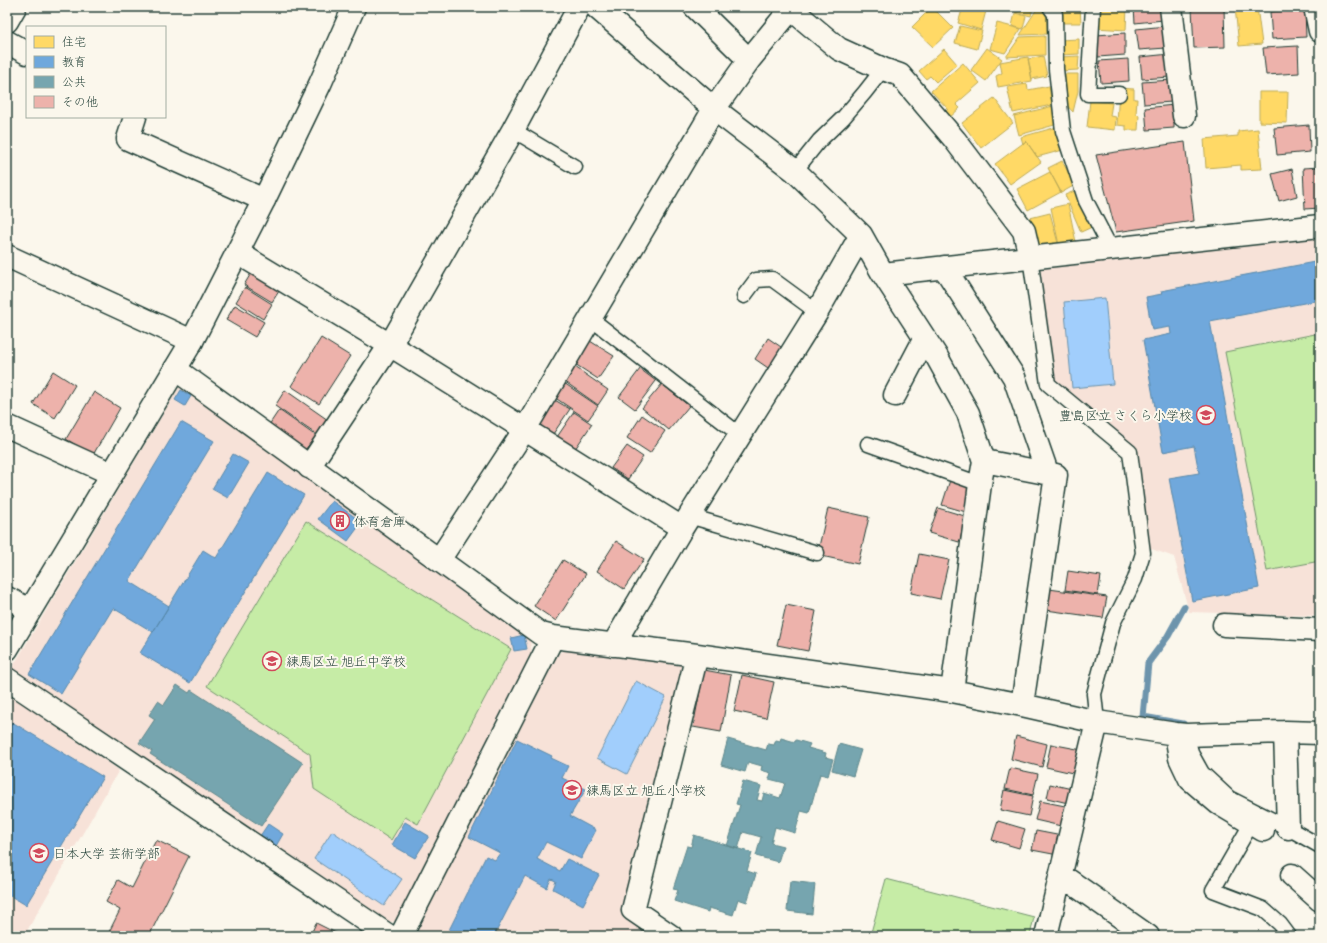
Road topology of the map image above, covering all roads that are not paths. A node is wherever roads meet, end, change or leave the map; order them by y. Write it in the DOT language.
graph roads {
  1 [pos="15,7"];
  2 [pos="354,7"];
  3 [pos="579,7"];
  4 [pos="596,7"];
  5 [pos="695,7"];
  6 [pos="1050,7"];
  7 [pos="1093,7"];
  8 [pos="1171,7"];
  9 [pos="1315,7"];
  10 [pos="7,22"];
  11 [pos="1320,31"];
  12 [pos="7,42"];
  13 [pos="26,52"];
  14 [pos="748,60"];
  15 [pos="882,69"];
  16 [pos="1119,94"];
  17 [pos="714,109"];
  18 [pos="1184,116"];
  19 [pos="135,118"];
  20 [pos="513,130"];
  21 [pos="575,167"];
  22 [pos="795,171"];
  23 [pos="264,200"];
  24 [pos="1320,226"];
  25 [pos="861,235"];
  26 [pos="1111,248"];
  27 [pos="238,253"];
  28 [pos="7,256"];
  29 [pos="1030,257"];
  30 [pos="944,267"];
  31 [pos="883,274"];
  32 [pos="744,296"];
  33 [pos="817,312"];
  34 [pos="590,318"];
  35 [pos="925,338"];
  36 [pos="192,341"];
  37 [pos="390,345"];
  38 [pos="175,369"];
  39 [pos="895,395"];
  40 [pos="7,426"];
  41 [pos="525,429"];
  42 [pos="740,435"];
  43 [pos="868,444"];
  44 [pos="984,461"];
  45 [pos="309,467"];
  46 [pos="1047,472"];
  47 [pos="112,474"];
  48 [pos="980,484"];
  49 [pos="685,522"];
  50 [pos="817,553"];
  51 [pos="438,560"];
  52 [pos="7,598"];
  53 [pos="30,610"];
  54 [pos="1224,625"];
  55 [pos="1320,630"];
  56 [pos="553,637"];
  57 [pos="613,645"];
  58 [pos="7,649"];
  59 [pos="697,656"];
  60 [pos="7,679"];
  61 [pos="952,691"];
  62 [pos="1022,705"];
  63 [pos="1097,722"];
  64 [pos="1285,732"];
  65 [pos="1320,733"];
  66 [pos="1181,734"];
  67 [pos="1257,827"];
  68 [pos="1288,828"];
  69 [pos="1320,846"];
  70 [pos="1061,875"];
  71 [pos="1292,875"];
  72 [pos="1320,900"];
  73 [pos="389,936"];
  74 [pos="401,936"];
  75 [pos="671,936"];
  76 [pos="1046,936"];
  77 [pos="1148,936"];
  78 [pos="1289,936"];
  1 -- 10 [label="street"];
  2 -- 23 [label="street"];
  3 -- 20 [label="street"];
  4 -- 17 [label="street"];
  5 -- 14 [label="street"];
  6 -- 26 [label="lane"];
  7 -- 16 [label="lane"];
  8 -- 18 [label="street"];
  9 -- 11 [label="street"];
  12 -- 13 [label="street"];
  14 -- 15 [label="street"];
  14 -- 17 [label="street"];
  15 -- 22 [label="lane"];
  15 -- 29 [label="street"];
  17 -- 22 [label="street"];
  17 -- 34 [label="street"];
  19 -- 23 [label="street"];
  20 -- 21 [label="lane"];
  20 -- 37 [label="street"];
  22 -- 25 [label="street"];
  23 -- 27 [label="street"];
  24 -- 26 [label="street"];
  25 -- 31 [label="street"];
  25 -- 33 [label="street"];
  26 -- 29 [label="street"];
  27 -- 36 [label="street"];
  27 -- 37 [label="street"];
  28 -- 36 [label="street"];
  29 -- 30 [label="street"];
  29 -- 63 [label="lane"];
  30 -- 31 [label="street"];
  30 -- 46 [label="street"];
  31 -- 35 [label="street"];
  32 -- 33 [label="lane"];
  33 -- 42 [label="street"];
  34 -- 41 [label="street"];
  34 -- 42 [label="lane"];
  35 -- 39 [label="street"];
  35 -- 44 [label="street"];
  36 -- 38 [label="street"];
  37 -- 41 [label="street"];
  37 -- 45 [label="street"];
  38 -- 45 [label="street"];
  38 -- 47 [label="street"];
  40 -- 47 [label="street"];
  41 -- 49 [label="street"];
  41 -- 51 [label="street"];
  42 -- 49 [label="street"];
  43 -- 48 [label="lane"];
  44 -- 46 [label="street"];
  44 -- 48 [label="street"];
  45 -- 51 [label="street"];
  46 -- 62 [label="street"];
  47 -- 53 [label="street"];
  48 -- 61 [label="street"];
  49 -- 50 [label="lane"];
  49 -- 57 [label="street"];
  51 -- 56 [label="street"];
  52 -- 53 [label="street"];
  53 -- 58 [label="street"];
  54 -- 55 [label="street"];
  56 -- 57 [label="street"];
  56 -- 74 [label="street"];
  57 -- 59 [label="street"];
  59 -- 61 [label="street"];
  59 -- 75 [label="street"];
  60 -- 73 [label="street"];
  61 -- 62 [label="street"];
  62 -- 63 [label="street"];
  63 -- 66 [label="street"];
  63 -- 70 [label="street"];
  64 -- 65 [label="street"];
  64 -- 66 [label="street"];
  64 -- 68 [label="street"];
  66 -- 67 [label="street"];
  66 -- 68 [label="lane"];
  67 -- 78 [label="lane"];
  68 -- 69 [label="lane"];
  70 -- 76 [label="street"];
  70 -- 77 [label="street"];
  71 -- 72 [label="street"];
}
